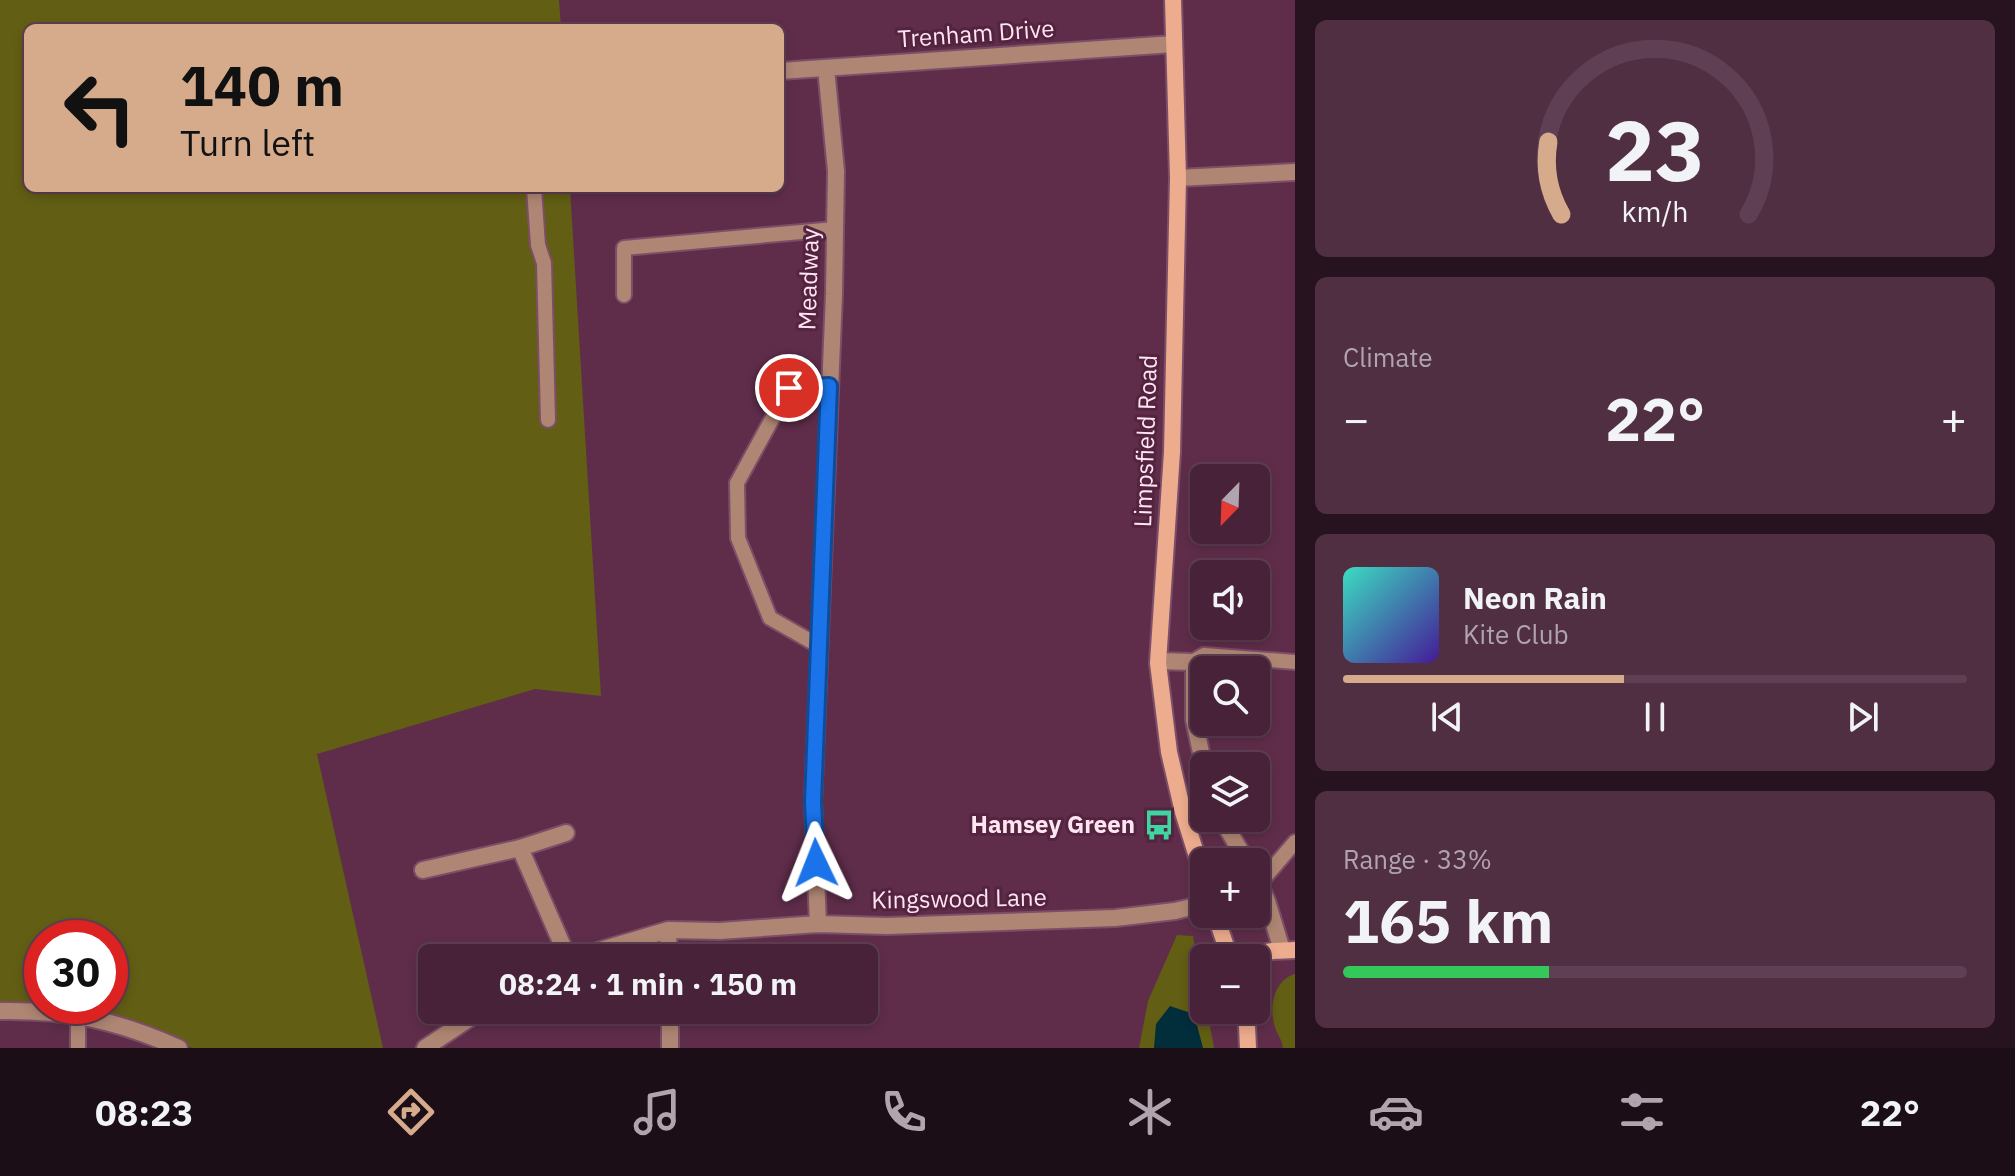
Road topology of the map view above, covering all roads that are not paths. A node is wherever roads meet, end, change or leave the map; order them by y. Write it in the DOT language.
graph roads {
  1 [pos="1173,0"];
  2 [pos="1174,44"];
  3 [pos="826,68"];
  4 [pos="784,71"];
  5 [pos="1295,172"];
  6 [pos="1178,178"];
  7 [pos="534,192"];
  8 [pos="835,229"];
  9 [pos="624,295"];
  10 [pos="829,386"];
  11 [pos="548,420"];
  12 [pos="819,646"];
  13 [pos="1270,660"];
  14 [pos="1159,661"];
  15 [pos="1190,662"];
  16 [pos="1295,662"];
  17 [pos="566,833"];
  18 [pos="1295,842"];
  19 [pos="520,848"];
  20 [pos="1194,848"];
  21 [pos="1270,868"];
  22 [pos="423,870"];
  23 [pos="1190,907"];
  24 [pos="1270,908"];
  25 [pos="818,924"];
  26 [pos="668,930"];
  27 [pos="562,944"];
  28 [pos="621,944"];
  29 [pos="668,944"];
  30 [pos="1288,950"];
  31 [pos="24,1010"];
  32 [pos="0,1011"];
  33 [pos="78,1024"];
  34 [pos="115,1024"];
  35 [pos="461,1024"];
  36 [pos="670,1024"];
  37 [pos="1246,1024"];
  38 [pos="427,1047"];
  39 [pos="78,1048"];
  40 [pos="179,1048"];
  41 [pos="670,1048"];
  42 [pos="1248,1048"];
  1 -- 2 [label="main road, Limpsfield Road"];
  2 -- 3 [label="street, Trenham Drive"];
  2 -- 6 [label="main road, Limpsfield Road"];
  3 -- 4 [label="street, Trenham Drive"];
  3 -- 8 [label="street, Meadway"];
  5 -- 6 [label="street"];
  6 -- 14 [label="main road, Limpsfield Road"];
  7 -- 11 [label="lane"];
  8 -- 9 [label="lane"];
  8 -- 10 [label="street, Meadway"];
  10 -- 12 [label="street, Meadway"];
  10 -- 12 [label="lane"];
  12 -- 25 [label="street, Meadway"];
  13 -- 16 [label="lane"];
  14 -- 15 [label="street"];
  14 -- 20 [label="main road, Limpsfield Road"];
  17 -- 19 [label="street"];
  18 -- 21 [label="lane"];
  19 -- 22 [label="street"];
  19 -- 27 [label="street"];
  23 -- 25 [label="street, Kingswood Lane"];
  24 -- 30 [label="street"];
  25 -- 26 [label="street, Kingswood Lane"];
  26 -- 28 [label="street, Kingswood Lane"];
  26 -- 29 [label="street"];
  31 -- 32 [label="street"];
  33 -- 39 [label="lane"];
  34 -- 40 [label="street"];
  35 -- 38 [label="street"];
  36 -- 41 [label="street"];
  37 -- 42 [label="main road"];
}
